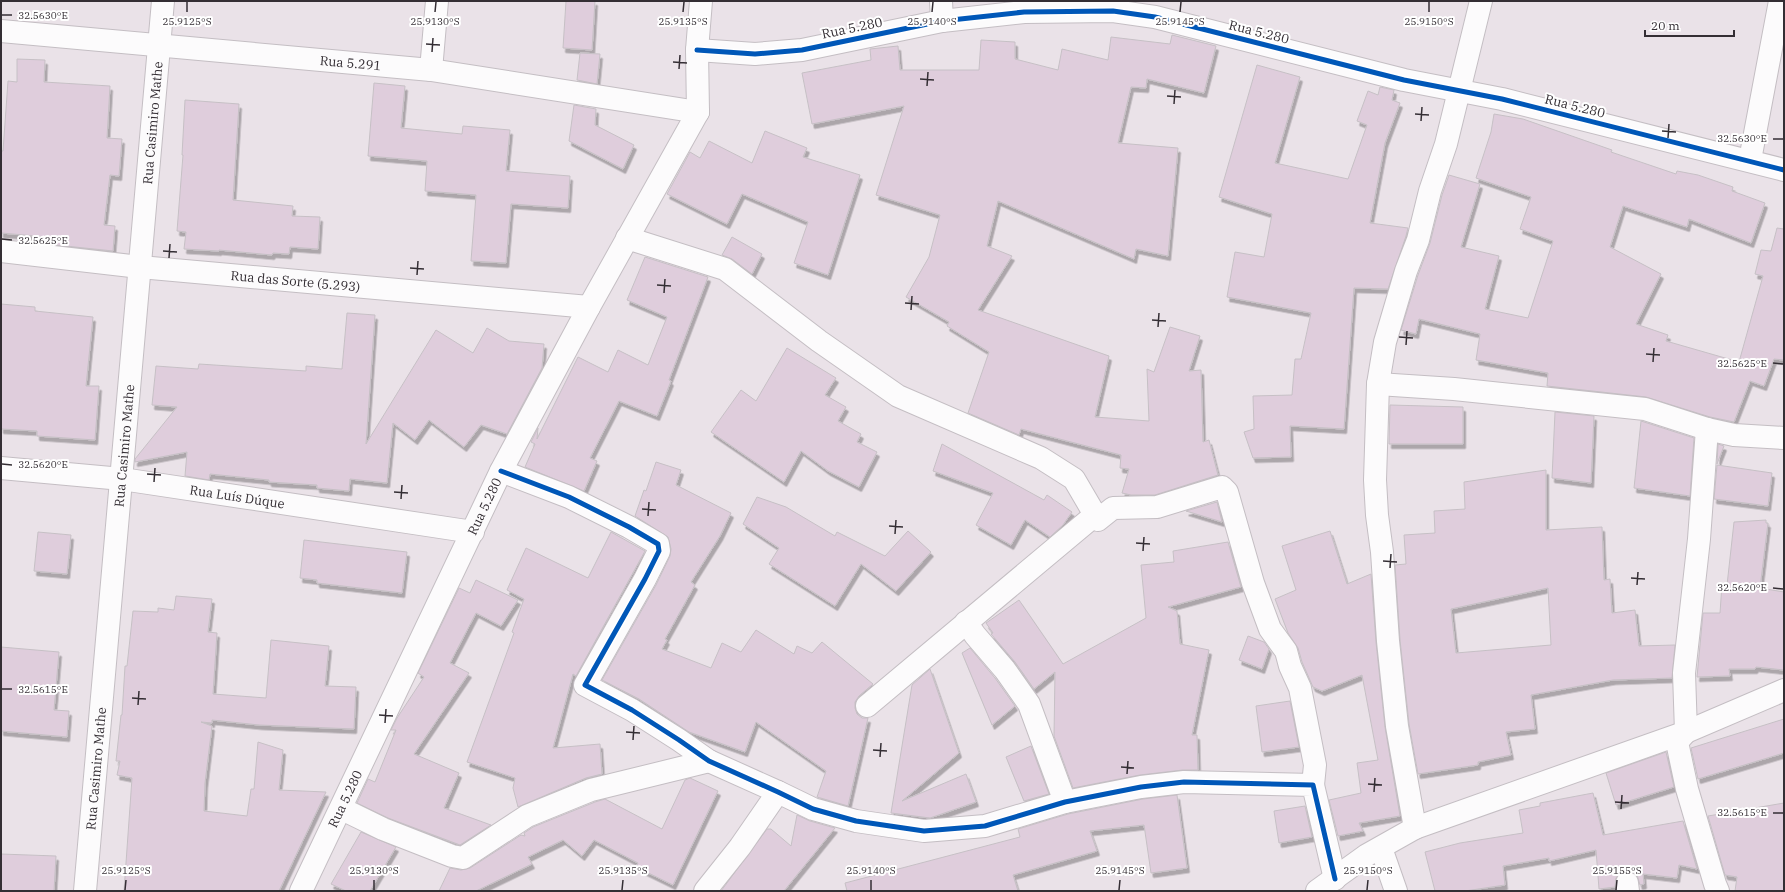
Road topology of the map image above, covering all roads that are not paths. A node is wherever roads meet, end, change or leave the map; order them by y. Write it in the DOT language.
graph roads {
  1 [pos="163,1"];
  2 [pos="437,1"];
  3 [pos="701,1"];
  4 [pos="1481,1"];
  5 [pos="1780,1"];
  6 [pos="941,11"];
  7 [pos="1,31"];
  8 [pos="159,46"];
  9 [pos="697,50"];
  10 [pos="432,70"];
  11 [pos="1459,91"];
  12 [pos="698,112"];
  13 [pos="1750,160"];
  14 [pos="1784,170"];
  15 [pos="627,238"];
  16 [pos="1,251"];
  17 [pos="140,267"];
  18 [pos="589,307"];
  19 [pos="1378,384"];
  20 [pos="1707,429"];
  21 [pos="1784,438"];
  22 [pos="1,468"];
  23 [pos="501,471"];
  24 [pos="122,479"];
  25 [pos="1095,515"];
  26 [pos="473,532"];
  27 [pos="966,622"];
  28 [pos="1784,690"];
  29 [pos="866,706"];
  30 [pos="1686,732"];
  31 [pos="709,761"];
  32 [pos="1313,784"];
  33 [pos="778,792"];
  34 [pos="1064,802"];
  35 [pos="342,809"];
  36 [pos="1415,828"];
  37 [pos="1381,848"];
  38 [pos="1335,879"];
  39 [pos="85,891"];
  40 [pos="301,891"];
  41 [pos="705,891"];
  42 [pos="1317,891"];
  43 [pos="1396,891"];
  44 [pos="1718,891"];
  1 -- 8 [label="street, Rua Casimiro Mathe"];
  2 -- 10 [label="street"];
  3 -- 9 [label="street"];
  4 -- 11 [label="street"];
  5 -- 13 [label="street"];
  6 -- 9 [label="street, Rua 5.280"];
  6 -- 11 [label="street, Rua 5.280"];
  7 -- 8 [label="street, Rua 5.291"];
  8 -- 10 [label="street, Rua 5.291"];
  8 -- 17 [label="street, Rua Casimiro Mathe"];
  9 -- 12 [label="street"];
  10 -- 12 [label="street, Rua 5.291"];
  11 -- 13 [label="street, Rua 5.280"];
  11 -- 19 [label="street"];
  12 -- 15 [label="street, Rua 5.280"];
  13 -- 14 [label="street, Rua 5.280"];
  15 -- 18 [label="street, Rua 5.280"];
  15 -- 25 [label="street"];
  16 -- 17 [label="street, Rua das Sorte (5.293)"];
  17 -- 18 [label="street, Rua das Sorte (5.293)"];
  17 -- 24 [label="street, Rua Casimiro Mathe"];
  18 -- 23 [label="street, Rua 5.280"];
  19 -- 20 [label="street"];
  19 -- 36 [label="street"];
  20 -- 21 [label="street"];
  20 -- 30 [label="street"];
  22 -- 24 [label="street, Rua Luís Dúque"];
  23 -- 26 [label="street, Rua 5.280"];
  23 -- 31 [label="street"];
  24 -- 26 [label="street, Rua Luís Dúque"];
  24 -- 39 [label="street, Rua Casimiro Mathe"];
  25 -- 27 [label="street"];
  25 -- 32 [label="street"];
  26 -- 35 [label="street, Rua 5.280"];
  27 -- 29 [label="street"];
  27 -- 34 [label="street"];
  28 -- 30 [label="street"];
  30 -- 36 [label="street"];
  30 -- 44 [label="street"];
  31 -- 33 [label="street"];
  31 -- 35 [label="street"];
  32 -- 34 [label="street"];
  32 -- 38 [label="street"];
  33 -- 34 [label="street"];
  33 -- 41 [label="street"];
  35 -- 40 [label="street, Rua 5.280"];
  36 -- 37 [label="street"];
  37 -- 38 [label="street"];
  37 -- 43 [label="street"];
  38 -- 42 [label="street"];
}
